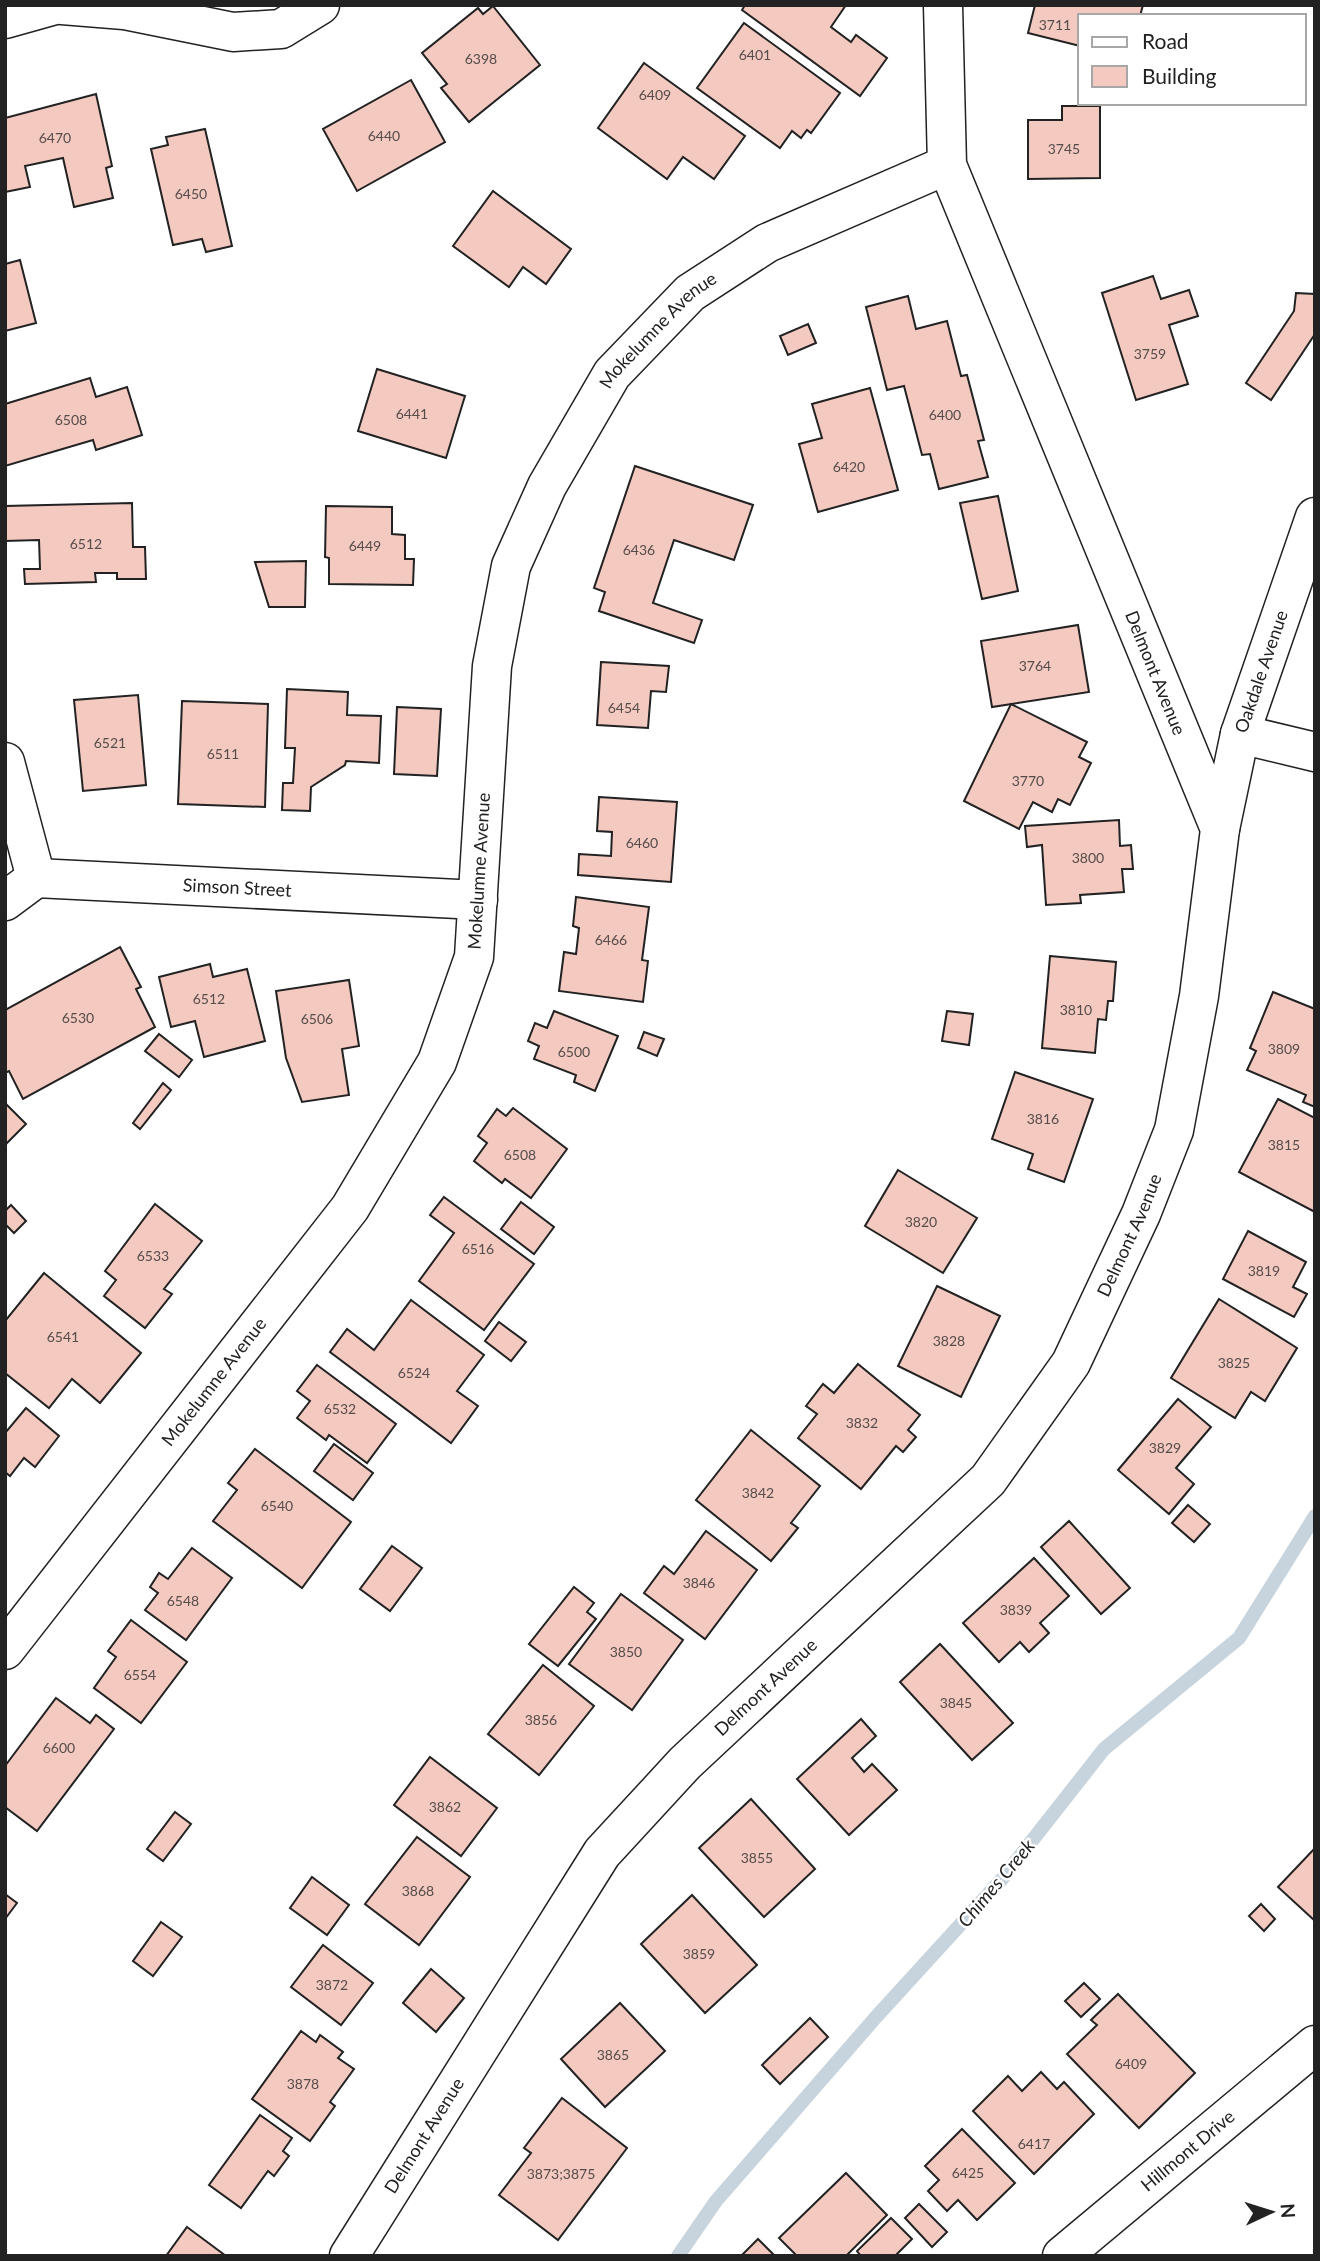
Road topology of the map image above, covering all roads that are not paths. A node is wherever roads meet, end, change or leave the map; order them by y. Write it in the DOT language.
graph roads {
  1 [pos="55,5"];
  2 [pos="62,5"];
  3 [pos="320,5"];
  4 [pos="943,5"];
  5 [pos="5,19"];
  6 [pos="947,164"];
  7 [pos="1315,517"];
  8 [pos="1240,734"];
  9 [pos="1315,752"];
  10 [pos="5,762"];
  11 [pos="1220,829"];
  12 [pos="36,878"];
  13 [pos="478,900"];
  14 [pos="5,901"];
  15 [pos="5,1650"];
  16 [pos="1315,2045"];
  17 [pos="349,2256"];
  18 [pos="1062,2256"];
  1 -- 5 [label="street"];
  2 -- 3 [label="street"];
  4 -- 6 [label="street, Delmont Avenue"];
  6 -- 11 [label="street, Delmont Avenue"];
  6 -- 13 [label="street, Mokelumne Avenue"];
  7 -- 8 [label="street, Oakdale Avenue"];
  8 -- 9 [label="street"];
  8 -- 11 [label="street, Oakdale Avenue"];
  10 -- 12 [label="street"];
  11 -- 17 [label="street, Delmont Avenue"];
  12 -- 13 [label="street, Simson Street"];
  12 -- 14 [label="street"];
  13 -- 15 [label="street, Mokelumne Avenue"];
  16 -- 18 [label="street, Hillmont Drive"];
}
